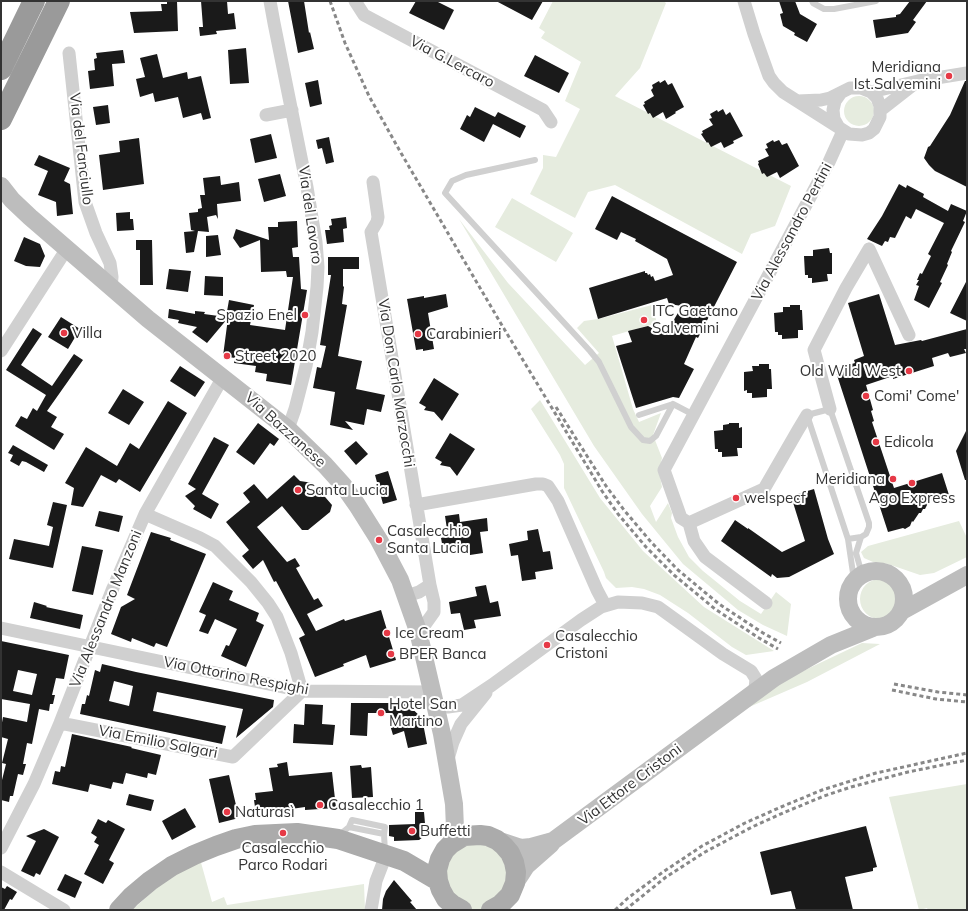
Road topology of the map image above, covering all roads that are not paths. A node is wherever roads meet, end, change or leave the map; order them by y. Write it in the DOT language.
graph roads {
  1 [pos="34,1"];
  2 [pos="58,1"];
  3 [pos="270,1"];
  4 [pos="355,1"];
  5 [pos="744,1"];
  6 [pos="812,1"];
  7 [pos="876,1"];
  8 [pos="69,54"];
  9 [pos="1,69"];
  10 [pos="967,73"];
  11 [pos="918,81"];
  12 [pos="871,92"];
  13 [pos="840,94"];
  14 [pos="798,101"];
  15 [pos="292,110"];
  16 [pos="881,110"];
  17 [pos="266,115"];
  18 [pos="1,118"];
  19 [pos="551,122"];
  20 [pos="840,129"];
  21 [pos="536,160"];
  22 [pos="373,182"];
  23 [pos="1,186"];
  24 [pos="66,250"];
  25 [pos="111,288"];
  26 [pos="909,335"];
  27 [pos="1,350"];
  28 [pos="223,377"];
  29 [pos="673,404"];
  30 [pos="830,409"];
  31 [pos="639,415"];
  32 [pos="694,415"];
  33 [pos="807,416"];
  34 [pos="288,428"];
  35 [pos="416,505"];
  36 [pos="145,514"];
  37 [pos="689,523"];
  38 [pos="861,537"];
  39 [pos="848,539"];
  40 [pos="967,566"];
  41 [pos="858,577"];
  42 [pos="898,581"];
  43 [pos="953,582"];
  44 [pos="430,585"];
  45 [pos="406,596"];
  46 [pos="766,603"];
  47 [pos="605,605"];
  48 [pos="849,610"];
  49 [pos="902,611"];
  50 [pos="1,628"];
  51 [pos="873,628"];
  52 [pos="418,630"];
  53 [pos="831,645"];
  54 [pos="89,647"];
  55 [pos="751,671"];
  56 [pos="774,678"];
  57 [pos="492,684"];
  58 [pos="302,691"];
  59 [pos="753,693"];
  60 [pos="434,698"];
  61 [pos="60,722"];
  62 [pos="447,762"];
  63 [pos="454,804"];
  64 [pos="342,833"];
  65 [pos="488,838"];
  66 [pos="553,841"];
  67 [pos="448,847"];
  68 [pos="1,848"];
  69 [pos="395,858"];
  70 [pos="1,872"];
  71 [pos="438,881"];
  72 [pos="515,882"];
  73 [pos="458,908"];
  74 [pos="496,908"];
  75 [pos="64,910"];
  76 [pos="120,910"];
  77 [pos="371,910"];
  1 -- 9 [label="highway"];
  2 -- 18 [label="highway"];
  3 -- 15 [label="street, Via del Lavoro"];
  4 -- 19 [label="street, Via G.Lercaro"];
  5 -- 14 [label="street"];
  6 -- 7 [label="lane"];
  8 -- 25 [label="street, Via del Fanciullo"];
  10 -- 11 [label="street"];
  11 -- 12 [label="street"];
  11 -- 16 [label="street"];
  12 -- 13 [label="street"];
  12 -- 16 [label="street"];
  13 -- 14 [label="street"];
  13 -- 20 [label="street"];
  14 -- 20 [label="street"];
  15 -- 17 [label="street"];
  15 -- 34 [label="street, Via del Lavoro"];
  16 -- 20 [label="street"];
  20 -- 32 [label="street, Via Alessandro Pertini"];
  21 -- 29 [label="lane"];
  22 -- 35 [label="street, Via Don Carlo Marzocchi"];
  23 -- 24 [label="main road, Via Bazzanese"];
  24 -- 25 [label="main road, Via Bazzanese"];
  24 -- 27 [label="street"];
  25 -- 28 [label="main road, Via Bazzanese"];
  26 -- 30 [label="street"];
  28 -- 34 [label="main road, Via Bazzanese"];
  28 -- 36 [label="street, Via Alessandro Manzoni"];
  29 -- 31 [label="lane"];
  29 -- 32 [label="lane"];
  30 -- 33 [label="lane"];
  30 -- 38 [label="lane"];
  32 -- 37 [label="street, Via Alessandro Pertini"];
  33 -- 37 [label="street"];
  33 -- 39 [label="lane"];
  34 -- 45 [label="main road, Via Bazzanese"];
  35 -- 44 [label="street, Via Don Carlo Marzocchi"];
  35 -- 47 [label="street"];
  36 -- 54 [label="street, Via Alessandro Manzoni"];
  36 -- 58 [label="street"];
  37 -- 46 [label="street, Via Alessandro Pertini"];
  38 -- 39 [label="lane"];
  38 -- 41 [label="lane"];
  39 -- 41 [label="lane"];
  40 -- 43 [label="lane"];
  41 -- 42 [label="main road"];
  41 -- 48 [label="main road"];
  42 -- 43 [label="main road"];
  42 -- 49 [label="main road"];
  43 -- 49 [label="main road"];
  44 -- 45 [label="street"];
  44 -- 52 [label="street, Via Don Carlo Marzocchi"];
  45 -- 52 [label="main road, Via Bazzanese"];
  47 -- 55 [label="street"];
  47 -- 57 [label="street"];
  48 -- 51 [label="main road"];
  48 -- 53 [label="main road, Via Ettore Cristoni"];
  49 -- 51 [label="main road"];
  50 -- 54 [label="street, Via Ottorino Respighi"];
  51 -- 53 [label="main road, Via Ettore Cristoni"];
  52 -- 60 [label="main road, Via Bazzanese"];
  53 -- 56 [label="main road, Via Ettore Cristoni"];
  54 -- 58 [label="street, Via Ottorino Respighi"];
  54 -- 61 [label="street, Via Alessandro Manzoni"];
  55 -- 56 [label="street"];
  55 -- 59 [label="street"];
  56 -- 59 [label="main road, Via Ettore Cristoni"];
  57 -- 60 [label="street"];
  57 -- 62 [label="street"];
  58 -- 60 [label="street, Via Ottorino Respighi"];
  58 -- 61 [label="street, Via Emilio Salgari"];
  59 -- 66 [label="main road, Via Ettore Cristoni"];
  60 -- 62 [label="main road, Via Bazzanese"];
  61 -- 68 [label="street, Via Alessandro Manzoni"];
  62 -- 63 [label="main road, Via Bazzanese"];
  63 -- 65 [label="main road, Via Bazzanese"];
  63 -- 67 [label="main road, Via Bazzanese"];
  64 -- 69 [label="main road"];
  64 -- 69 [label="lane"];
  64 -- 76 [label="main road"];
  65 -- 66 [label="main road, Via Ettore Cristoni"];
  65 -- 67 [label="main road"];
  65 -- 72 [label="main road"];
  66 -- 72 [label="main road"];
  67 -- 69 [label="main road"];
  67 -- 71 [label="main road"];
  69 -- 71 [label="main road"];
  69 -- 77 [label="street"];
  70 -- 75 [label="street"];
  71 -- 73 [label="main road"];
  72 -- 74 [label="main road"];
}
